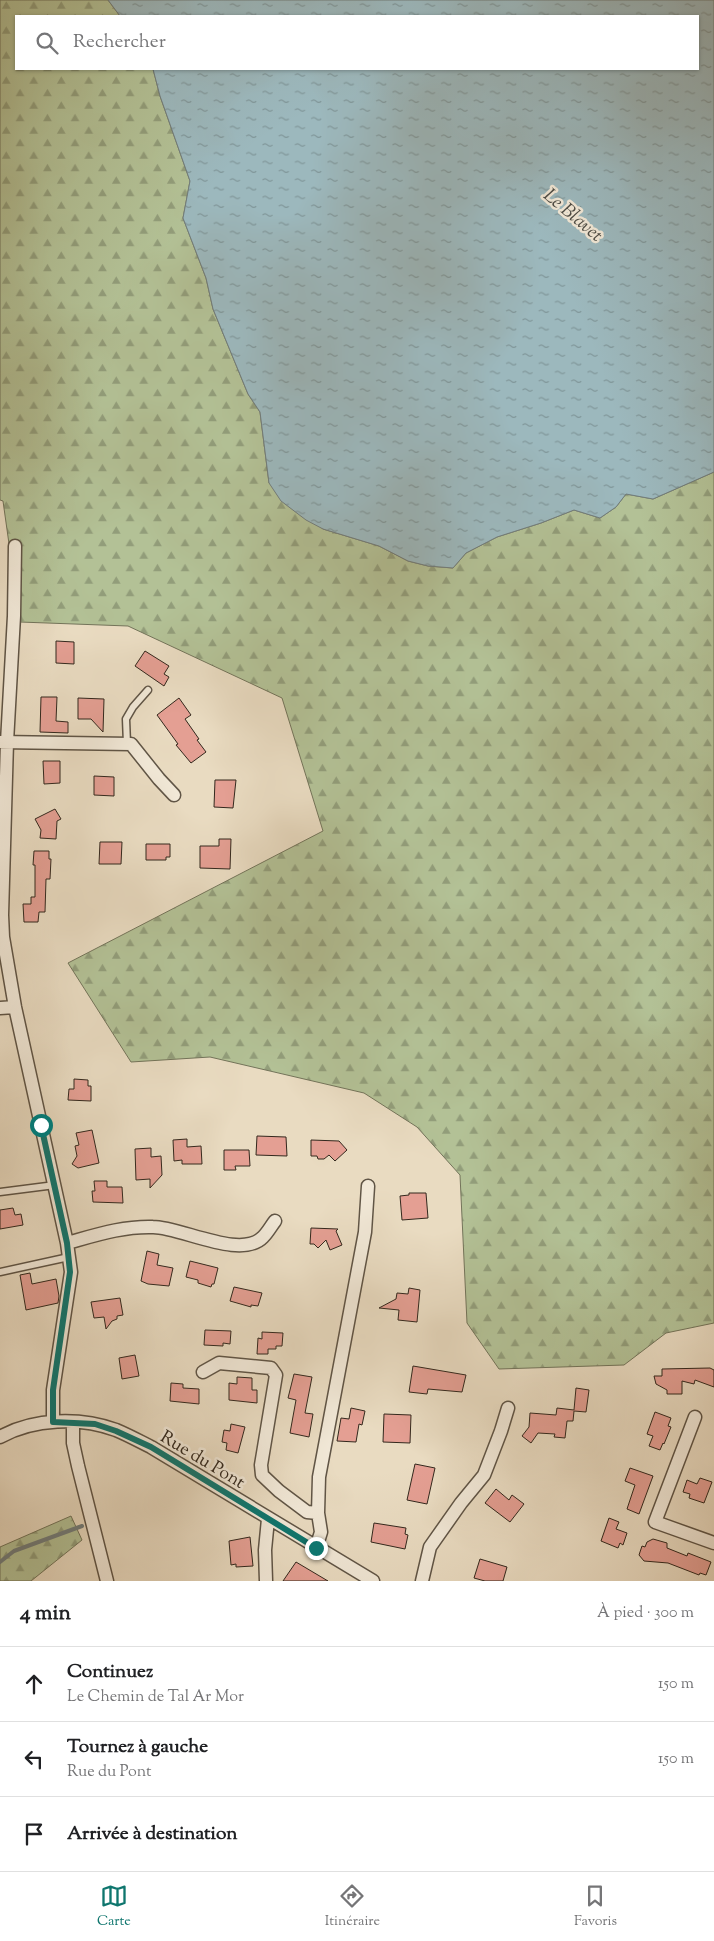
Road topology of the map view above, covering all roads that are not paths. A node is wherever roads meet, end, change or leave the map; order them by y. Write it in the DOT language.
graph roads {
  1 [pos="15,546"];
  2 [pos="148,690"];
  3 [pos="3,742"];
  4 [pos="127,744"];
  5 [pos="174,795"];
  6 [pos="15,1007"];
  7 [pos="0,1008"];
  8 [pos="54,1184"];
  9 [pos="368,1186"];
  10 [pos="0,1192"];
  11 [pos="274,1221"];
  12 [pos="67,1243"];
  13 [pos="69,1257"];
  14 [pos="0,1272"];
  15 [pos="203,1372"];
  16 [pos="508,1408"];
  17 [pos="694,1417"];
  18 [pos="53,1422"];
  19 [pos="73,1423"];
  20 [pos="0,1437"];
  21 [pos="318,1512"];
  22 [pos="268,1519"];
  23 [pos="714,1544"];
  24 [pos="316,1548"];
  25 [pos="107,1581"];
  26 [pos="266,1581"];
  27 [pos="374,1581"];
  28 [pos="422,1581"];
  1 -- 3 [label="street"];
  2 -- 4 [label="lane"];
  3 -- 4 [label="street"];
  3 -- 6 [label="street"];
  4 -- 5 [label="street"];
  6 -- 7 [label="street"];
  6 -- 8 [label="street"];
  8 -- 10 [label="lane"];
  8 -- 12 [label="street"];
  9 -- 21 [label="street"];
  11 -- 12 [label="street"];
  12 -- 13 [label="street"];
  13 -- 14 [label="lane"];
  13 -- 18 [label="street"];
  15 -- 21 [label="street"];
  16 -- 28 [label="street"];
  17 -- 23 [label="street"];
  18 -- 19 [label="street, Rue du Pont"];
  18 -- 20 [label="street, Rue du Pont"];
  19 -- 22 [label="street, Rue du Pont"];
  19 -- 25 [label="street"];
  21 -- 24 [label="street"];
  22 -- 24 [label="street, Rue du Pont"];
  22 -- 26 [label="street"];
  24 -- 27 [label="street, Rue du Pont"];
}
